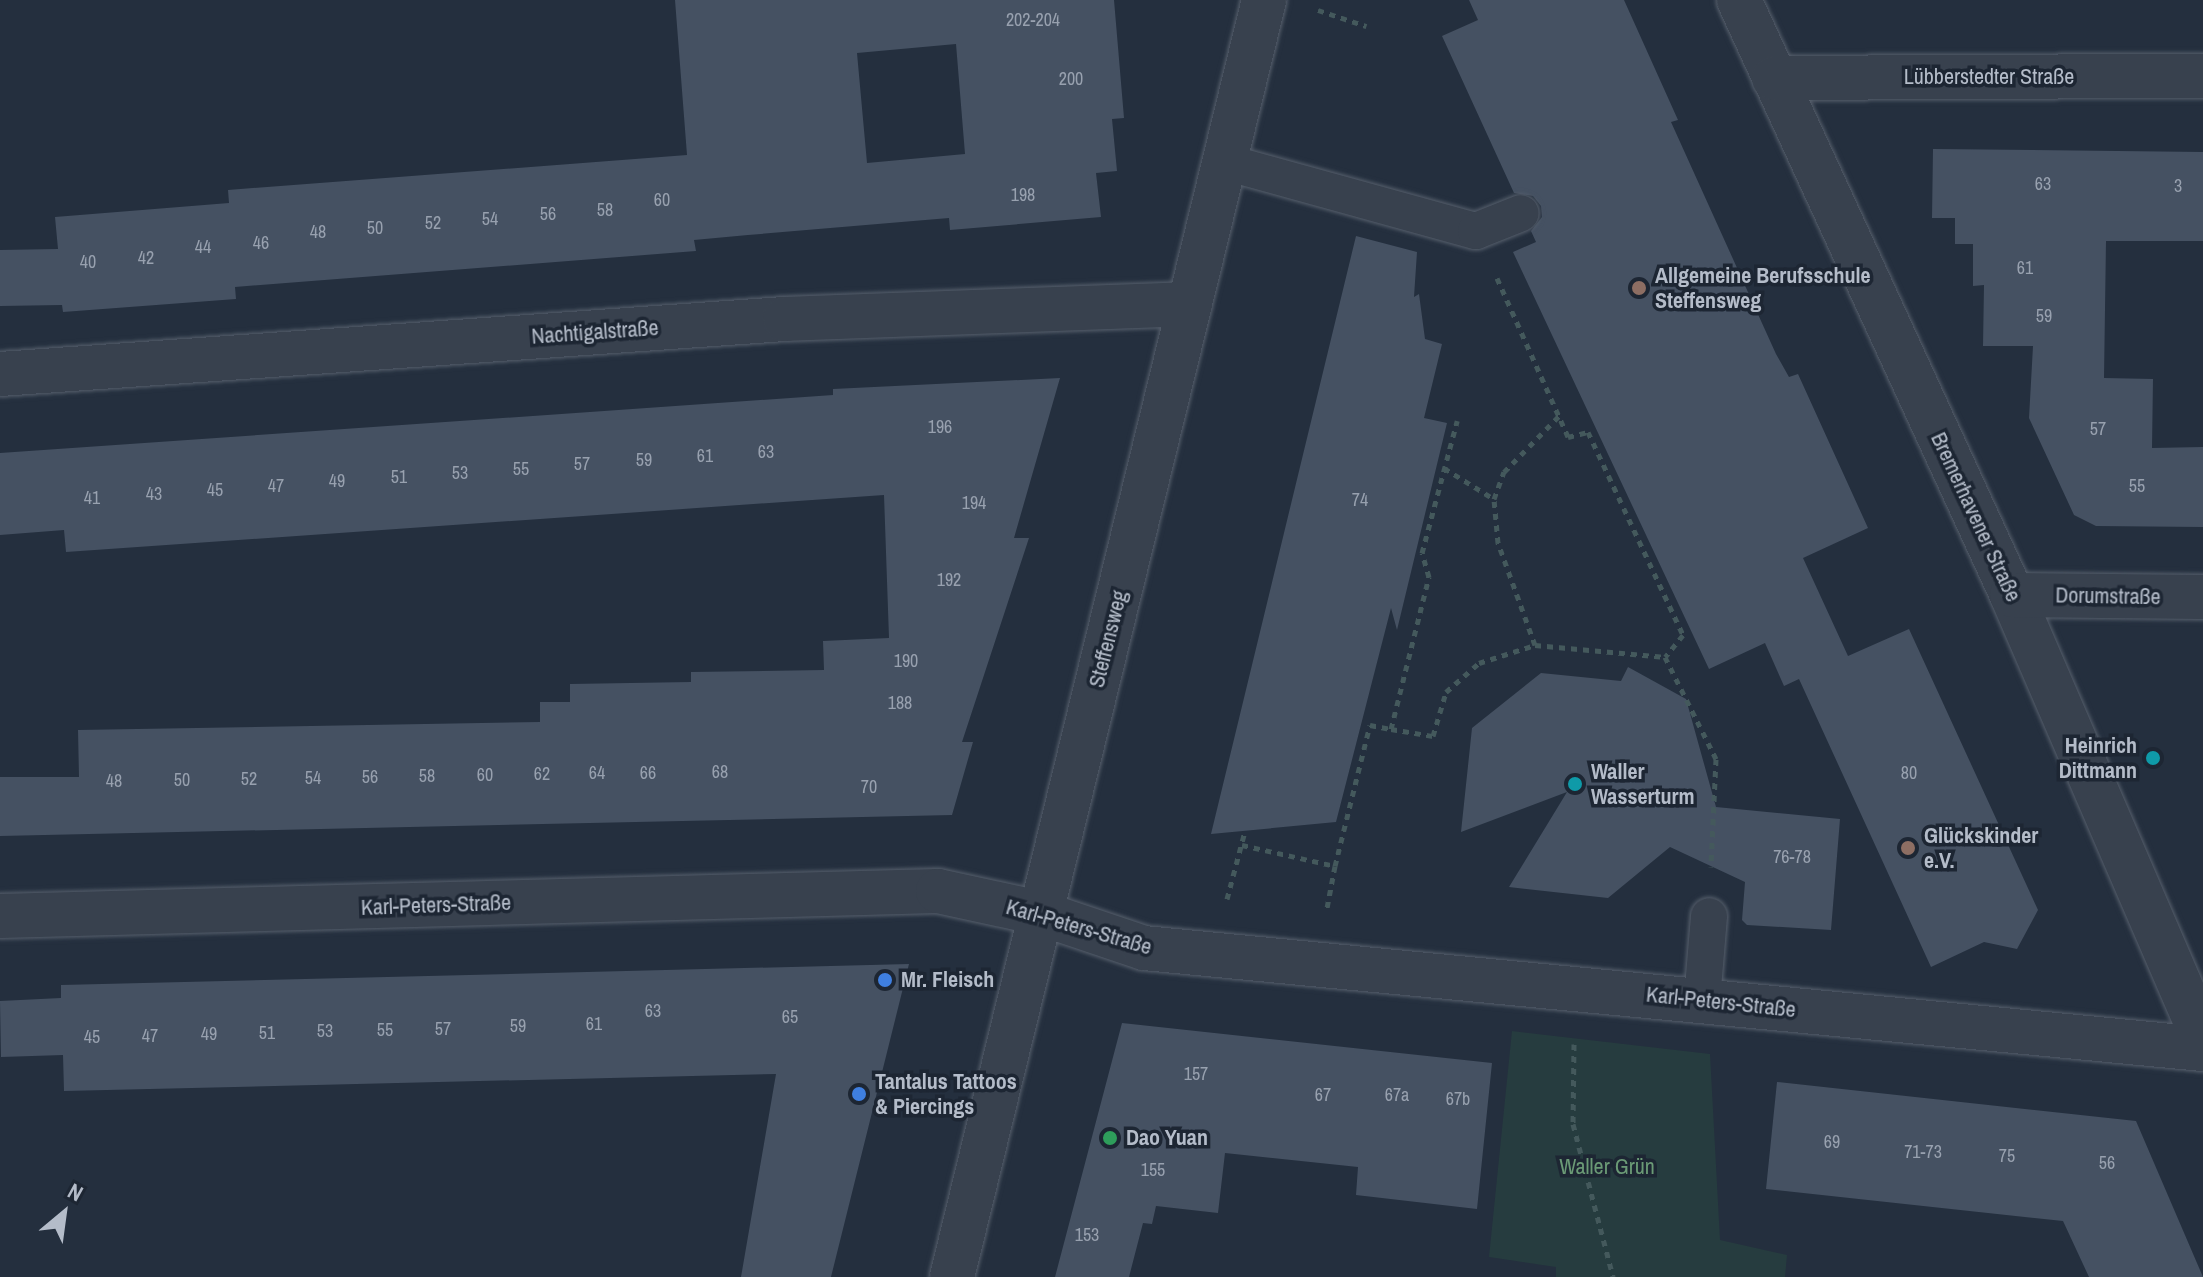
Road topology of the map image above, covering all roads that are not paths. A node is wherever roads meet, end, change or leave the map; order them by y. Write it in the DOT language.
graph roads {
  1 [pos="1264,0"];
  2 [pos="1739,0"];
  3 [pos="2203,76"];
  4 [pos="1774,78"];
  5 [pos="1225,162"];
  6 [pos="1521,213"];
  7 [pos="1190,304"];
  8 [pos="0,374"];
  9 [pos="2012,595"];
  10 [pos="2203,597"];
  11 [pos="1040,913"];
  12 [pos="0,916"];
  13 [pos="1709,916"];
  14 [pos="1702,1000"];
  15 [pos="2203,1039"];
  16 [pos="2203,1049"];
  17 [pos="952,1277"];
  1 -- 5 [label="street, Steffensweg"];
  2 -- 4 [label="street, Bremerhavener Straße"];
  3 -- 4 [label="street, Lübberstedter Straße"];
  4 -- 9 [label="street, Bremerhavener Straße"];
  5 -- 6 [label="lane"];
  5 -- 7 [label="street, Steffensweg"];
  7 -- 8 [label="street, Nachtigalstraße"];
  7 -- 11 [label="street, Steffensweg"];
  9 -- 10 [label="street, Dorumstraße"];
  9 -- 15 [label="street, Bremerhavener Straße"];
  11 -- 12 [label="street, Karl-Peters-Straße"];
  11 -- 14 [label="street, Karl-Peters-Straße"];
  11 -- 17 [label="street, Steffensweg"];
  13 -- 14 [label="lane"];
  14 -- 16 [label="street, Karl-Peters-Straße"];
}
